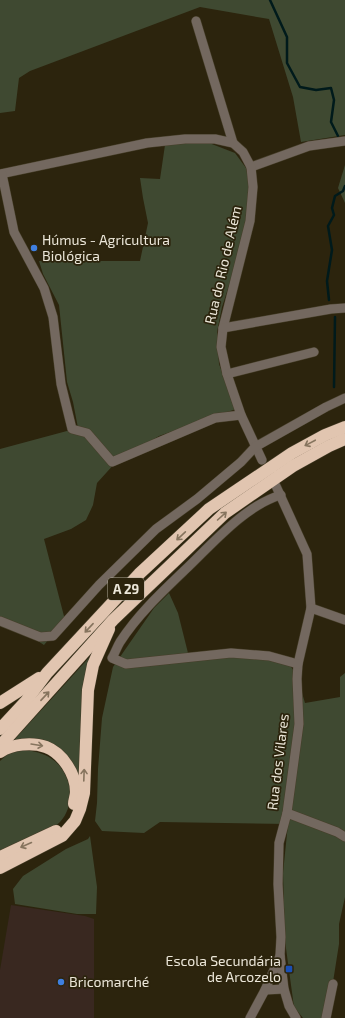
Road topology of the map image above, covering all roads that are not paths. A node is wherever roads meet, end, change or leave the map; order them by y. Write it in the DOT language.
graph roads {
  1 [pos="196,21"];
  2 [pos="345,141"];
  3 [pos="233,143"];
  4 [pos="251,167"];
  5 [pos="1,174"];
  6 [pos="345,308"];
  7 [pos="223,328"];
  8 [pos="314,352"];
  9 [pos="227,374"];
  10 [pos="345,398"];
  11 [pos="241,415"];
  12 [pos="345,427"];
  13 [pos="345,439"];
  14 [pos="255,447"];
  15 [pos="262,460"];
  16 [pos="312,608"];
  17 [pos="113,620"];
  18 [pos="345,620"];
  19 [pos="0,621"];
  20 [pos="298,664"];
  21 [pos="47,673"];
  22 [pos="0,703"];
  23 [pos="0,729"];
  24 [pos="0,746"];
  25 [pos="0,752"];
  26 [pos="287,813"];
  27 [pos="345,837"];
  28 [pos="0,856"];
  29 [pos="0,868"];
  30 [pos="280,955"];
  31 [pos="333,984"];
  32 [pos="284,989"];
  33 [pos="265,990"];
  34 [pos="250,1018"];
  35 [pos="296,1018"];
  36 [pos="326,1018"];
  1 -- 3 [label="street"];
  2 -- 4 [label="street"];
  3 -- 4 [label="street"];
  3 -- 5 [label="street"];
  4 -- 7 [label="street, Rua do Rio de Além"];
  5 -- 11 [label="street"];
  6 -- 7 [label="street"];
  7 -- 9 [label="street, Rua do Rio de Além"];
  8 -- 9 [label="street"];
  9 -- 11 [label="street, Rua do Rio de Além"];
  10 -- 14 [label="street"];
  11 -- 14 [label="street, Rua do Rio de Além"];
  12 -- 21 [label="highway, A 29, one-way"];
  17 -- 13 [label="highway, A 29, one-way"];
  14 -- 15 [label="street, Rua do Rio de Além"];
  14 -- 19 [label="street"];
  16 -- 18 [label="street"];
  16 -- 20 [label="street"];
  16 -- 20 [label="street"];
  24 -- 17 [label="highway, A 29, one-way"];
  29 -- 17 [label="highway, one-way"];
  20 -- 26 [label="street, Rua dos Vilares"];
  21 -- 22 [label="highway"];
  21 -- 23 [label="highway, A 29"];
  25 -- 28 [label="highway, one-way"];
  26 -- 27 [label="street"];
  26 -- 30 [label="street, Rua dos Vilares"];
  30 -- 32 [label="street"];
  30 -- 33 [label="street"];
  31 -- 36 [label="street"];
  32 -- 33 [label="street"];
  32 -- 35 [label="street"];
  33 -- 34 [label="street"];
}
